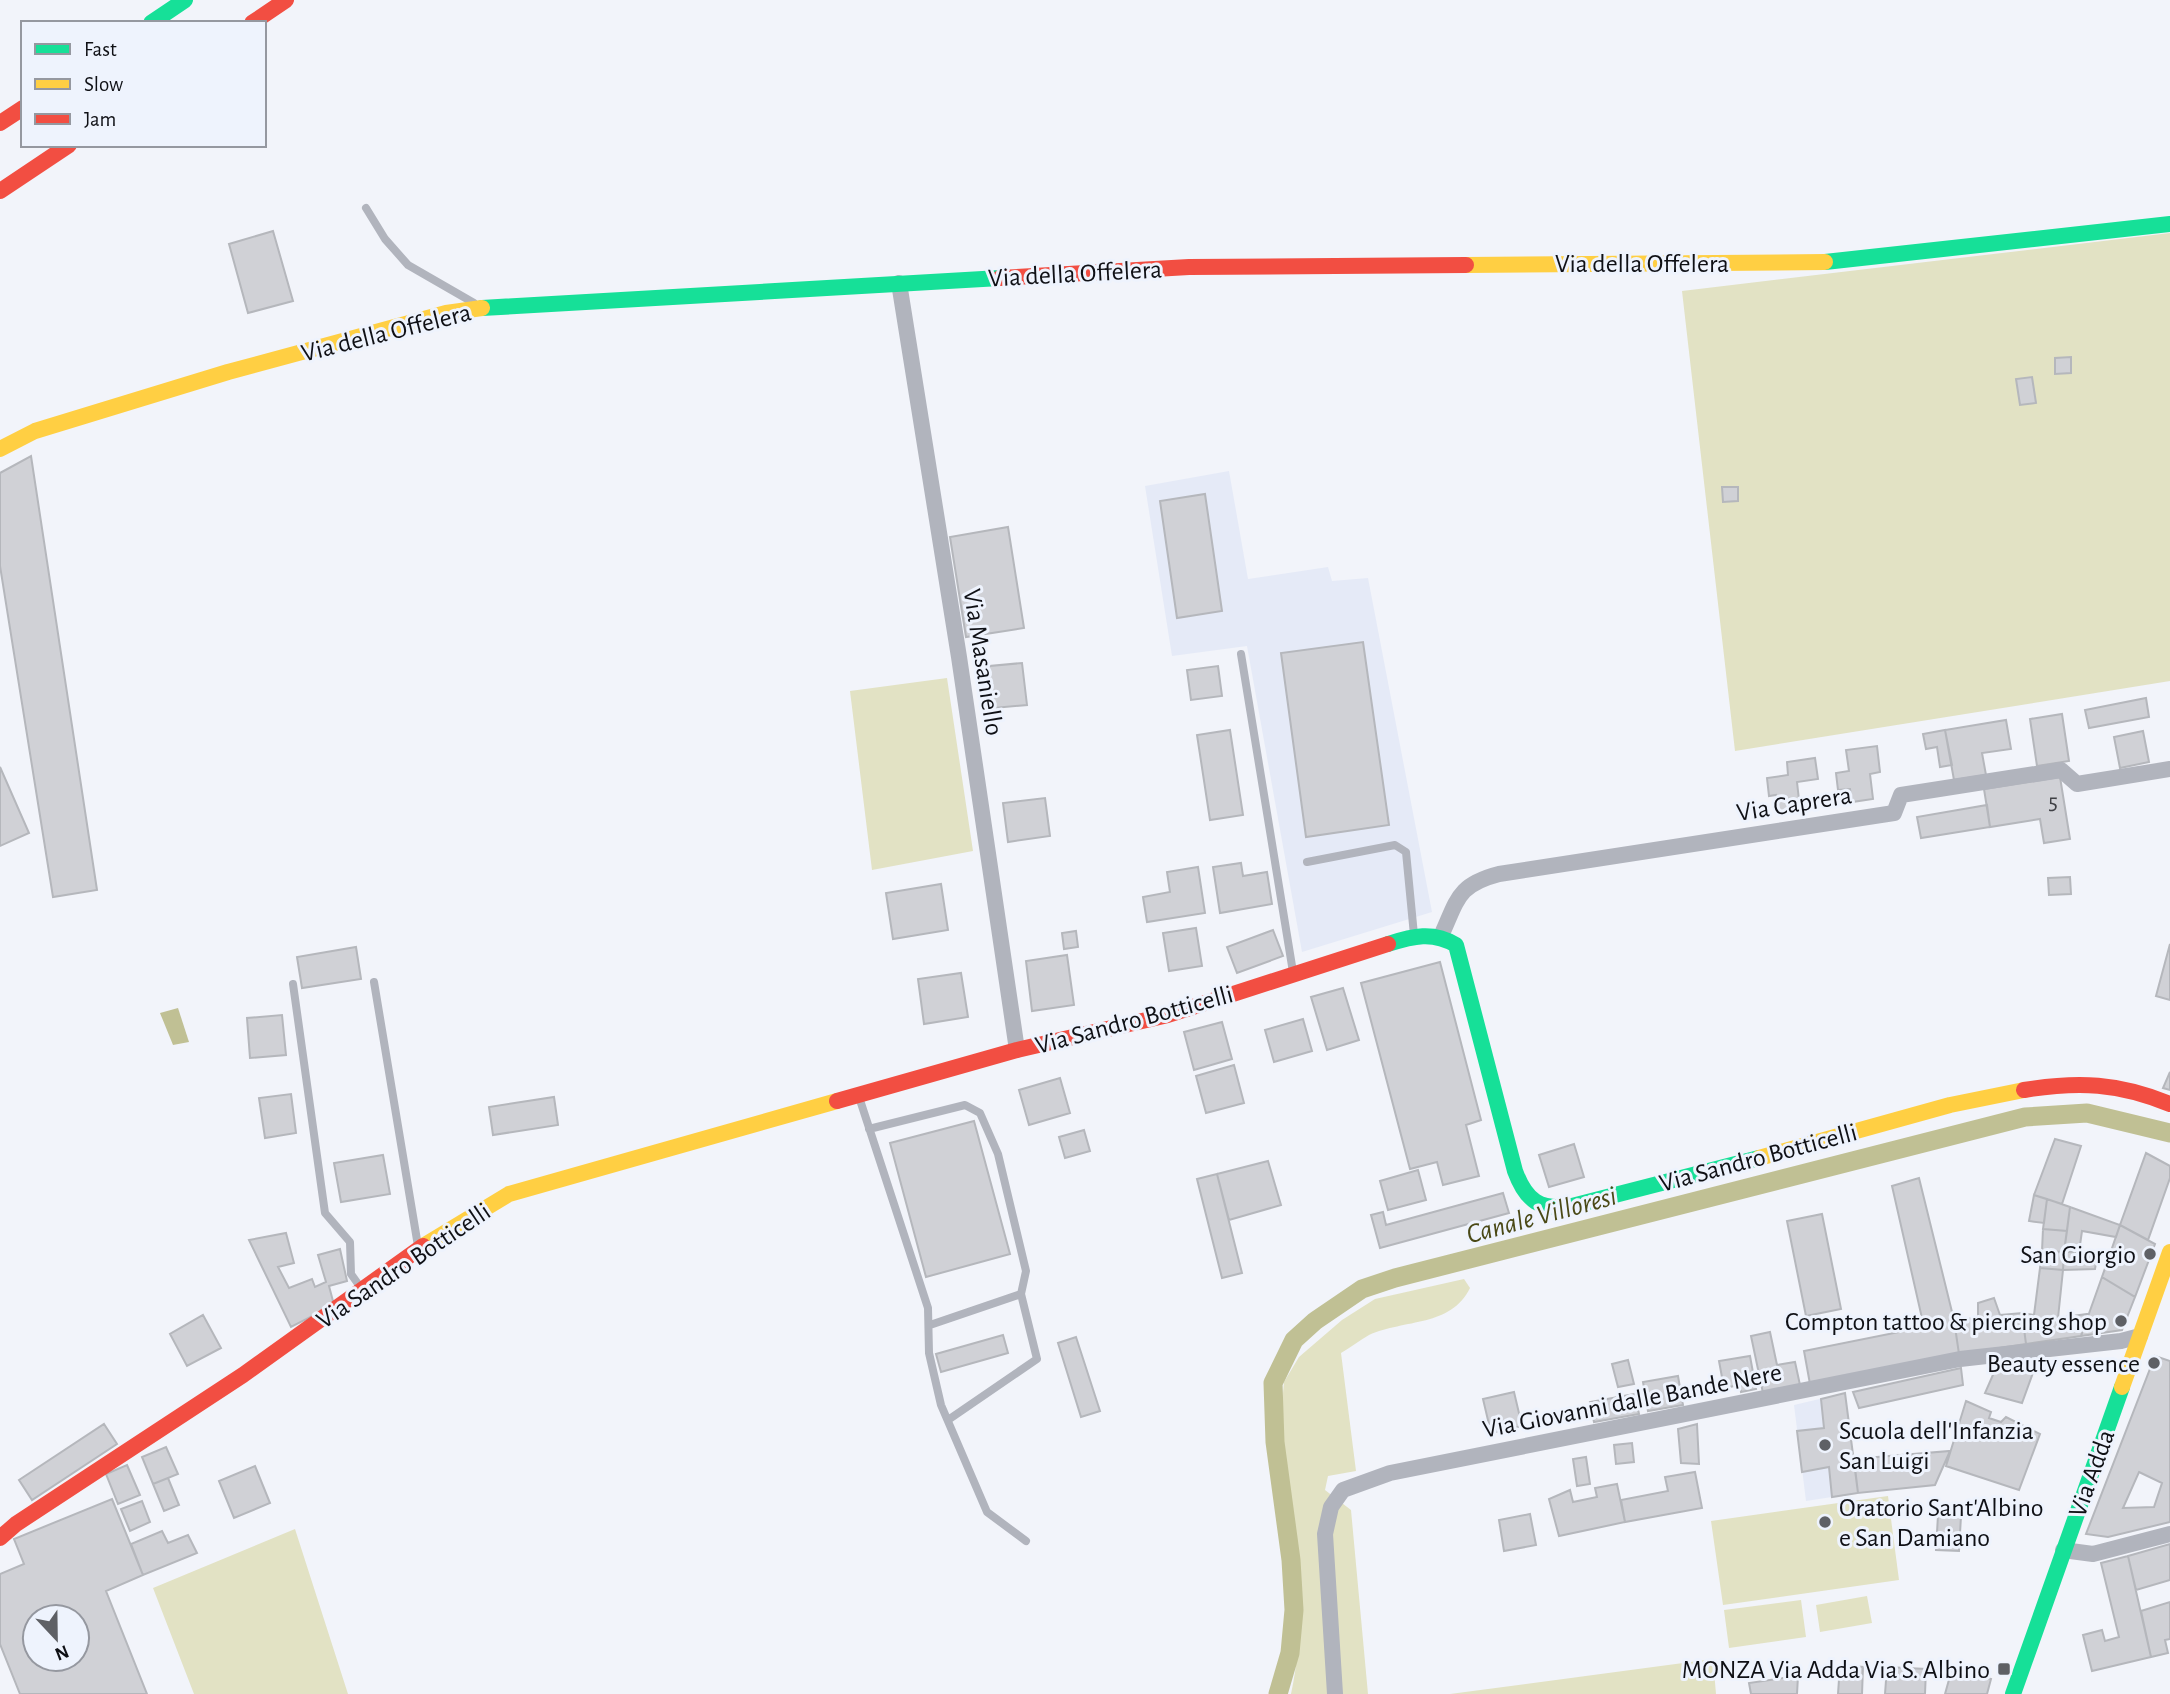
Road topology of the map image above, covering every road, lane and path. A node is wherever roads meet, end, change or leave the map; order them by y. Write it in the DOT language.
graph roads {
  1 [pos="185,0"];
  2 [pos="286,0"];
  3 [pos="153,21"];
  4 [pos="255,21"];
  5 [pos="21,109"];
  6 [pos="0,123"];
  7 [pos="65,147"];
  8 [pos="0,191"];
  9 [pos="366,208"];
  10 [pos="2170,224"];
  11 [pos="899,283"];
  12 [pos="482,308"];
  13 [pos="0,449"];
  14 [pos="1241,654"];
  15 [pos="2170,769"];
  16 [pos="1307,862"];
  17 [pos="1414,936"];
  18 [pos="1441,936"];
  19 [pos="1293,975"];
  20 [pos="374,982"];
  21 [pos="293,984"];
  22 [pos="1017,1049"];
  23 [pos="858,1094"];
  24 [pos="2170,1104"];
  25 [pos="869,1129"];
  26 [pos="418,1248"];
  27 [pos="2170,1252"];
  28 [pos="363,1290"];
  29 [pos="1021,1294"];
  30 [pos="930,1325"];
  31 [pos="2140,1336"];
  32 [pos="948,1420"];
  33 [pos="2170,1534"];
  34 [pos="0,1538"];
  35 [pos="1026,1541"];
  36 [pos="2063,1550"];
  37 [pos="1335,1694"];
  38 [pos="2013,1694"];
  1 -- 3 [label="main road"];
  2 -- 4 [label="main road"];
  5 -- 6 [label="main road"];
  7 -- 8 [label="main road"];
  9 -- 12 [label="lane"];
  10 -- 11 [label="main road, Via della Offelera"];
  11 -- 12 [label="main road, Via della Offelera"];
  11 -- 22 [label="street, Via Masaniello"];
  12 -- 13 [label="main road, Via della Offelera"];
  14 -- 19 [label="lane"];
  15 -- 18 [label="street, Via Caprera"];
  16 -- 17 [label="lane"];
  17 -- 18 [label="main road, Via Sandro Botticelli"];
  17 -- 19 [label="main road, Via Sandro Botticelli"];
  18 -- 24 [label="main road, Via Sandro Botticelli"];
  19 -- 22 [label="main road, Via Sandro Botticelli"];
  20 -- 26 [label="lane"];
  21 -- 28 [label="lane"];
  22 -- 23 [label="main road, Via Sandro Botticelli"];
  23 -- 25 [label="lane"];
  23 -- 26 [label="main road, Via Sandro Botticelli"];
  25 -- 29 [label="lane"];
  25 -- 30 [label="lane"];
  26 -- 28 [label="main road, Via Sandro Botticelli"];
  27 -- 31 [label="main road, Via Adda"];
  28 -- 34 [label="main road, Via Sandro Botticelli"];
  29 -- 30 [label="lane"];
  29 -- 32 [label="lane"];
  30 -- 32 [label="lane"];
  31 -- 36 [label="main road, Via Adda"];
  31 -- 37 [label="street, Via Giovanni dalle Bande Nere"];
  32 -- 35 [label="lane"];
  33 -- 36 [label="street"];
  36 -- 38 [label="main road, Via Adda"];
}
